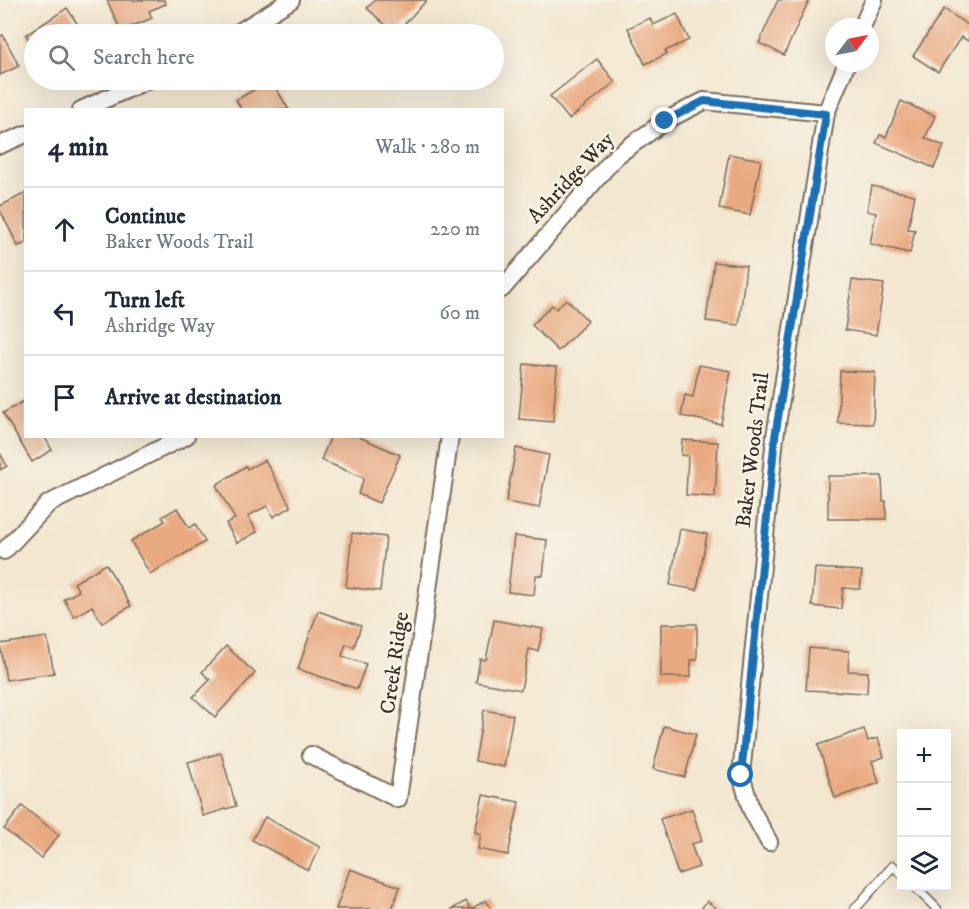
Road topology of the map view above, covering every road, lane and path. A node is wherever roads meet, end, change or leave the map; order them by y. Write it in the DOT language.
graph roads {
  1 [pos="291,0"];
  2 [pos="874,0"];
  3 [pos="866,18"];
  4 [pos="252,24"];
  5 [pos="843,72"];
  6 [pos="126,90"];
  7 [pos="85,108"];
  8 [pos="826,114"];
  9 [pos="24,135"];
  10 [pos="0,145"];
  11 [pos="504,287"];
  12 [pos="182,438"];
  13 [pos="450,438"];
  14 [pos="4,551"];
  15 [pos="311,755"];
  16 [pos="769,842"];
  17 [pos="897,870"];
  18 [pos="919,891"];
  19 [pos="855,909"];
  20 [pos="937,909"];
  1 -- 4 [label="street"];
  2 -- 3 [label="street"];
  5 -- 8 [label="street, Baker Woods Trail"];
  6 -- 7 [label="street"];
  8 -- 11 [label="street, Ashridge Way"];
  8 -- 16 [label="street, Baker Woods Trail"];
  9 -- 10 [label="street"];
  12 -- 14 [label="street"];
  13 -- 15 [label="street, Creek Ridge"];
  17 -- 19 [label="lane"];
  18 -- 20 [label="lane"];
}
